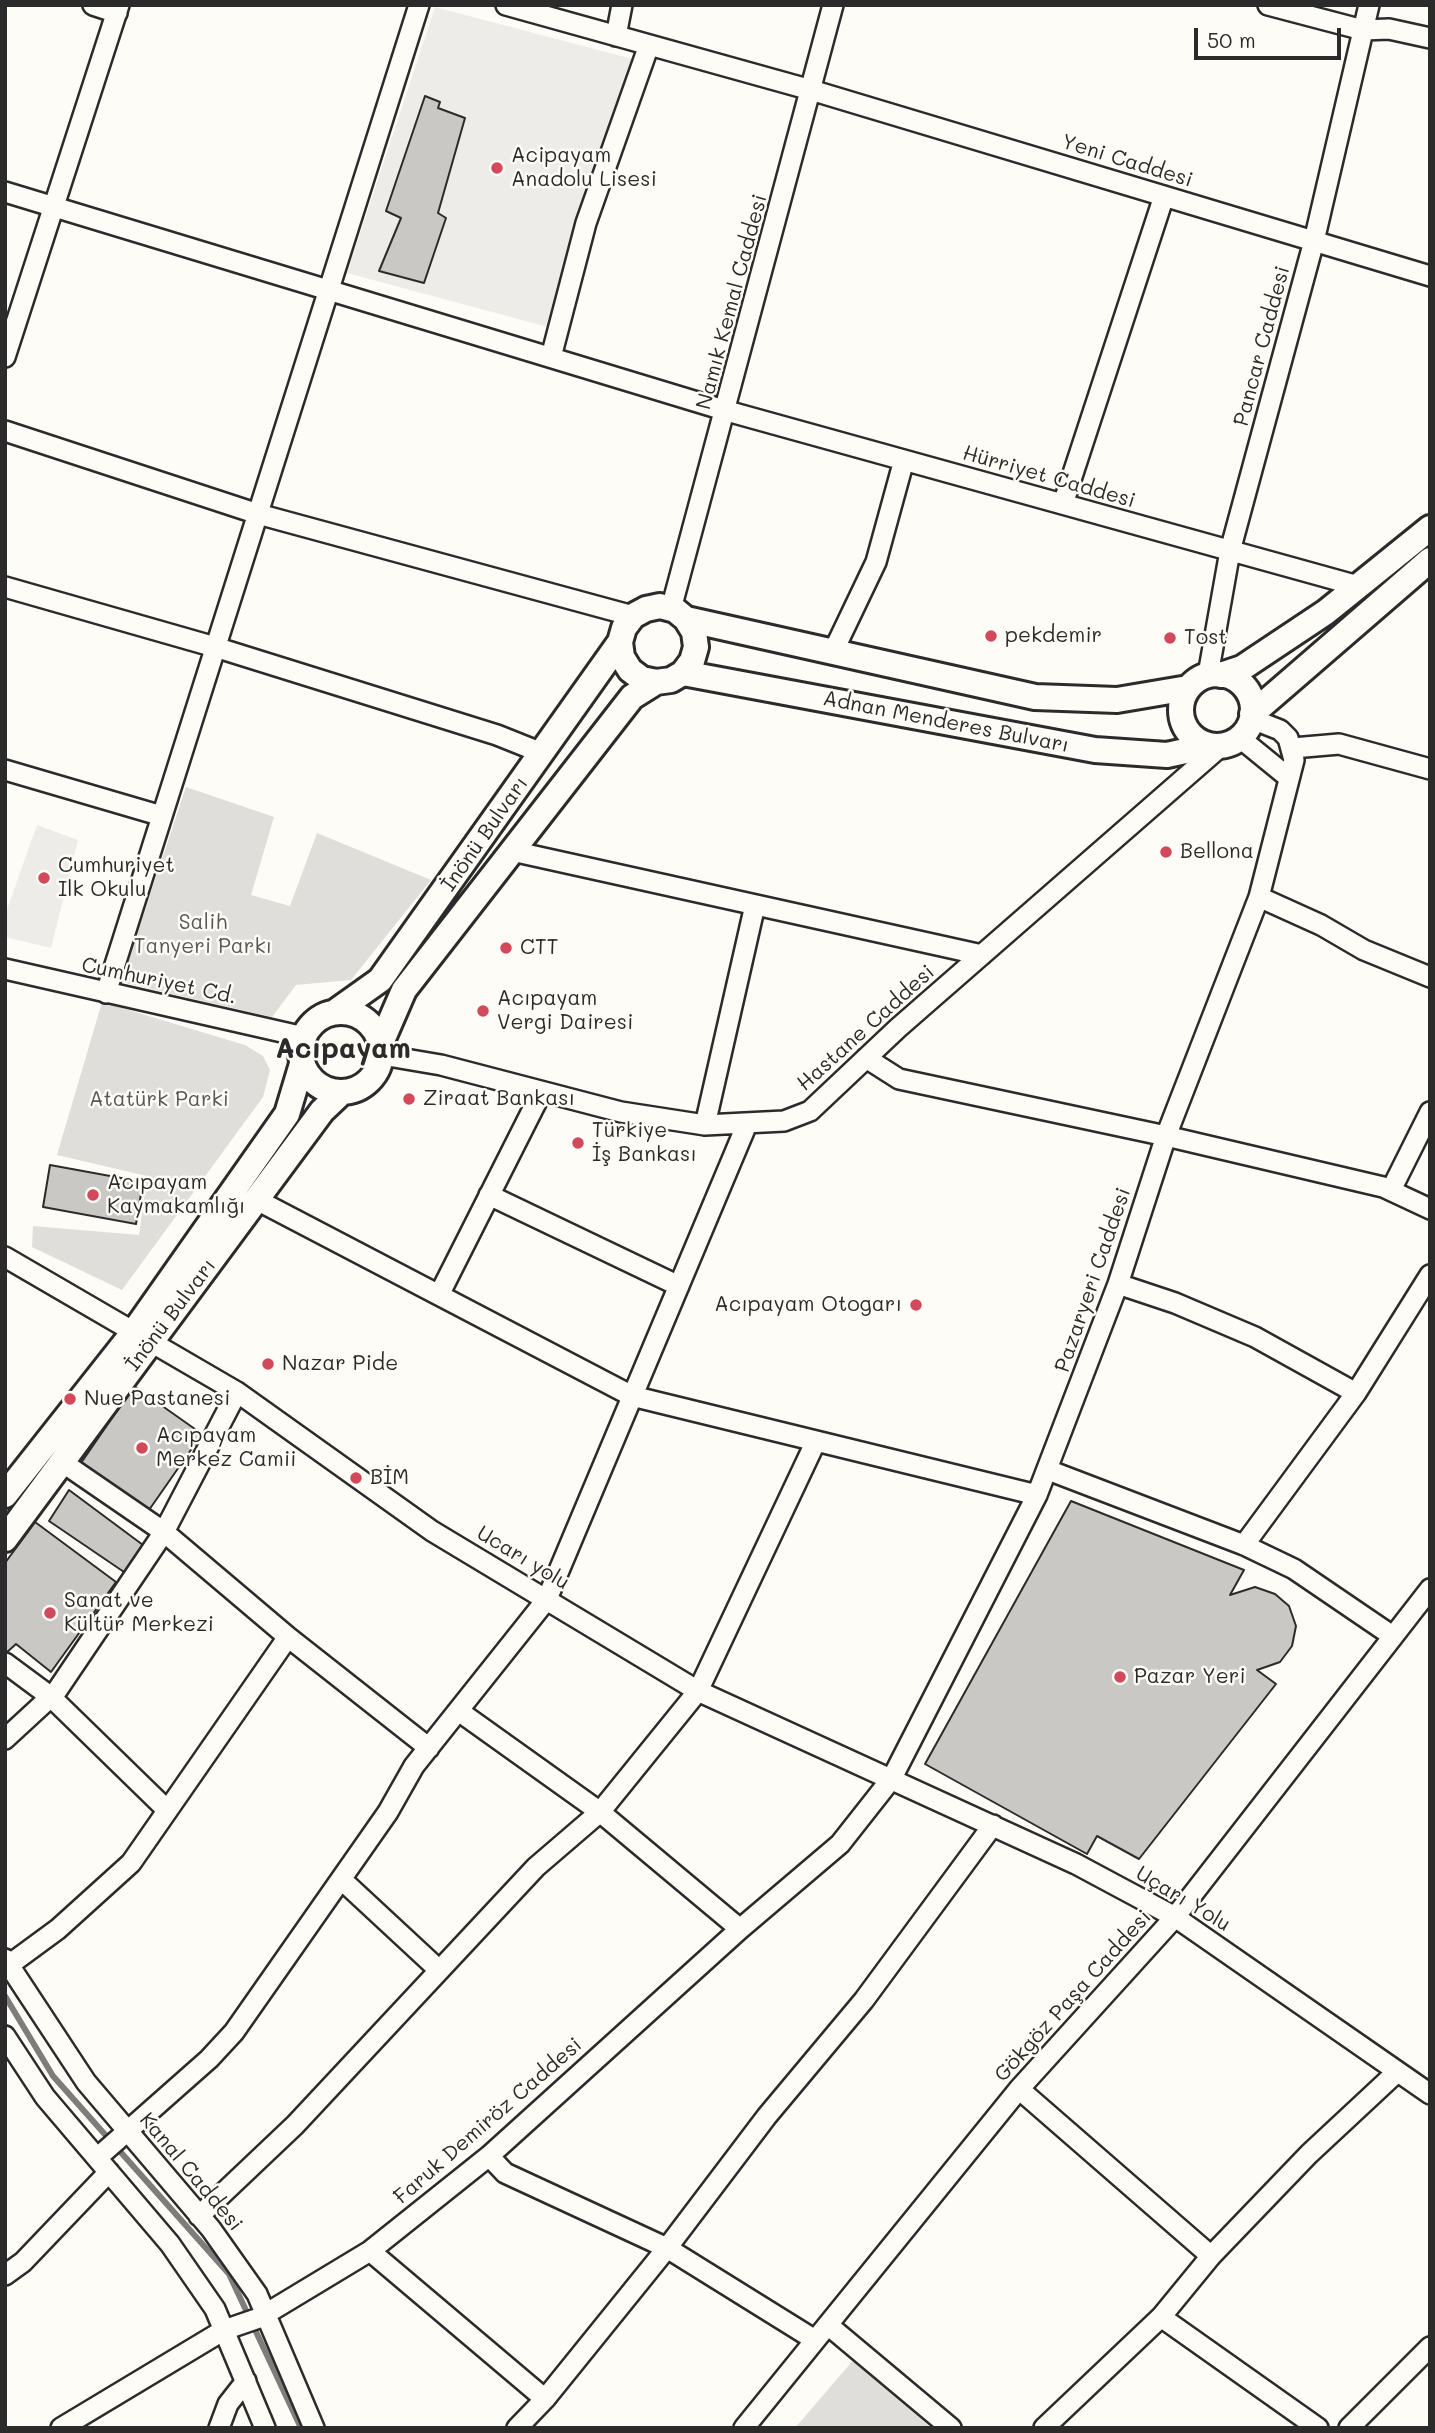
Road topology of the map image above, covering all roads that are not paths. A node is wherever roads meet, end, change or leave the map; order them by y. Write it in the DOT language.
graph roads {
  1 [pos="93,5"];
  2 [pos="419,5"];
  3 [pos="506,5"];
  4 [pos="622,5"];
  5 [pos="833,5"];
  6 [pos="1268,5"];
  7 [pos="1369,5"];
  8 [pos="118,9"];
  9 [pos="1363,30"];
  10 [pos="617,36"];
  11 [pos="1430,37"];
  12 [pos="649,45"];
  13 [pos="811,90"];
  14 [pos="5,192"];
  15 [pos="1164,196"];
  16 [pos="54,207"];
  17 [pos="1314,241"];
  18 [pos="1430,276"];
  19 [pos="328,289"];
  20 [pos="5,357"];
  21 [pos="551,357"];
  22 [pos="727,411"];
  23 [pos="5,431"];
  24 [pos="904,460"];
  25 [pos="1063,504"];
  26 [pos="258,514"];
  27 [pos="1430,528"];
  28 [pos="1230,551"];
  29 [pos="1430,560"];
  30 [pos="1358,586"];
  31 [pos="5,587"];
  32 [pos="679,614"];
  33 [pos="633,616"];
  34 [pos="620,642"];
  35 [pos="215,647"];
  36 [pos="833,652"];
  37 [pos="683,673"];
  38 [pos="1215,675"];
  39 [pos="656,682"];
  40 [pos="1188,688"];
  41 [pos="1234,733"];
  42 [pos="1293,748"];
  43 [pos="542,754"];
  44 [pos="1430,769"];
  45 [pos="5,770"];
  46 [pos="1289,778"];
  47 [pos="162,816"];
  48 [pos="512,851"];
  49 [pos="1259,897"];
  50 [pos="755,905"];
  51 [pos="982,955"];
  52 [pos="5,969"];
  53 [pos="1430,977"];
  54 [pos="106,993"];
  55 [pos="335,1012"];
  56 [pos="304,1037"];
  57 [pos="381,1049"];
  58 [pos="866,1058"];
  59 [pos="302,1064"];
  60 [pos="341,1093"];
  61 [pos="541,1093"];
  62 [pos="1430,1112"];
  63 [pos="747,1124"];
  64 [pos="705,1125"];
  65 [pos="1166,1136"];
  66 [pos="1391,1190"];
  67 [pos="489,1195"];
  68 [pos="257,1200"];
  69 [pos="1430,1209"];
  70 [pos="5,1257"];
  71 [pos="1430,1275"];
  72 [pos="1118,1284"];
  73 [pos="679,1286"];
  74 [pos="439,1295"];
  75 [pos="142,1338"];
  76 [pos="237,1392"];
  77 [pos="1356,1393"];
  78 [pos="632,1396"];
  79 [pos="816,1441"];
  80 [pos="62,1462"];
  81 [pos="1048,1470"];
  82 [pos="5,1495"];
  83 [pos="1037,1495"];
  84 [pos="164,1532"];
  85 [pos="5,1539"];
  86 [pos="1244,1545"];
  87 [pos="1430,1589"];
  88 [pos="547,1599"];
  89 [pos="1391,1635"];
  90 [pos="288,1637"];
  91 [pos="5,1662"];
  92 [pos="698,1691"];
  93 [pos="51,1697"];
  94 [pos="460,1712"];
  95 [pos="5,1739"];
  96 [pos="429,1748"];
  97 [pos="892,1778"];
  98 [pos="167,1810"];
  99 [pos="600,1812"];
  100 [pos="993,1825"];
  101 [pos="342,1880"];
  102 [pos="1175,1917"];
  103 [pos="740,1929"];
  104 [pos="7,1962"];
  105 [pos="439,1970"];
  106 [pos="5,2036"];
  107 [pos="1397,2072"];
  108 [pos="1019,2089"];
  109 [pos="1430,2094"];
  110 [pos="125,2132"];
  111 [pos="489,2156"];
  112 [pos="103,2161"];
  113 [pos="199,2216"];
  114 [pos="667,2248"];
  115 [pos="370,2251"];
  116 [pos="1211,2256"];
  117 [pos="5,2275"];
  118 [pos="262,2316"];
  119 [pos="1161,2317"];
  120 [pos="230,2328"];
  121 [pos="822,2333"];
  122 [pos="1430,2347"];
  123 [pos="246,2381"];
  124 [pos="545,2399"];
  125 [pos="61,2428"];
  126 [pos="219,2428"];
  127 [pos="265,2428"];
  128 [pos="314,2428"];
  129 [pos="517,2428"];
  130 [pos="744,2428"];
  131 [pos="951,2428"];
  132 [pos="1045,2428"];
  133 [pos="1318,2428"];
  134 [pos="1349,2428"];
  1 -- 8 [label="street"];
  2 -- 19 [label="street"];
  3 -- 10 [label="street, Yeni Caddesi"];
  4 -- 10 [label="street"];
  5 -- 13 [label="street, Namık Kemal Caddesi"];
  6 -- 9 [label="street"];
  7 -- 9 [label="street, Pancar Caddesi"];
  8 -- 16 [label="street"];
  9 -- 11 [label="street"];
  9 -- 17 [label="street, Pancar Caddesi"];
  10 -- 12 [label="street, Yeni Caddesi"];
  12 -- 13 [label="street, Yeni Caddesi"];
  12 -- 21 [label="street"];
  13 -- 15 [label="street, Yeni Caddesi"];
  13 -- 22 [label="street, Namık Kemal Caddesi"];
  14 -- 16 [label="street, Hürriyet Caddesi"];
  15 -- 17 [label="street, Yeni Caddesi"];
  15 -- 25 [label="street"];
  16 -- 19 [label="street, Hürriyet Caddesi"];
  16 -- 20 [label="street"];
  17 -- 18 [label="street, Yeni Caddesi"];
  17 -- 28 [label="street, Pancar Caddesi"];
  19 -- 21 [label="street, Hürriyet Caddesi"];
  19 -- 26 [label="street"];
  21 -- 22 [label="street, Hürriyet Caddesi"];
  22 -- 24 [label="street, Hürriyet Caddesi"];
  22 -- 32 [label="street, Namık Kemal Caddesi"];
  23 -- 26 [label="street"];
  24 -- 25 [label="street, Hürriyet Caddesi"];
  24 -- 36 [label="street"];
  25 -- 28 [label="street, Hürriyet Caddesi"];
  26 -- 33 [label="street"];
  26 -- 35 [label="street"];
  27 -- 30 [label="main road"];
  28 -- 30 [label="street, Hürriyet Caddesi"];
  28 -- 38 [label="street, Pancar Caddesi"];
  29 -- 41 [label="main road, Adnan Menderes Bulvarı"];
  30 -- 38 [label="main road"];
  31 -- 35 [label="street"];
  32 -- 33 [label="main road"];
  32 -- 36 [label="main road, Adnan Menderes Bulvarı"];
  32 -- 37 [label="main road"];
  33 -- 34 [label="main road"];
  34 -- 39 [label="main road"];
  34 -- 43 [label="main road, İnönü Bulvarı"];
  35 -- 43 [label="street"];
  35 -- 47 [label="street"];
  36 -- 40 [label="main road, Adnan Menderes Bulvarı"];
  37 -- 39 [label="main road"];
  37 -- 41 [label="main road, Adnan Menderes Bulvarı"];
  38 -- 40 [label="main road"];
  38 -- 41 [label="main road"];
  39 -- 48 [label="main road, İnönü Bulvarı"];
  40 -- 41 [label="main road"];
  41 -- 42 [label="street"];
  41 -- 46 [label="street"];
  41 -- 51 [label="street, Hastane Caddesi"];
  42 -- 44 [label="street"];
  42 -- 46 [label="street, Pazaryeri Caddesi"];
  43 -- 55 [label="main road, İnönü Bulvarı"];
  45 -- 47 [label="street"];
  46 -- 49 [label="street, Pazaryeri Caddesi"];
  47 -- 54 [label="street"];
  48 -- 50 [label="street"];
  48 -- 57 [label="main road, İnönü Bulvarı"];
  49 -- 53 [label="street"];
  49 -- 65 [label="street, Pazaryeri Caddesi"];
  50 -- 51 [label="street"];
  50 -- 64 [label="street"];
  51 -- 58 [label="street, Hastane Caddesi"];
  52 -- 54 [label="street, Cumhuriyet Cd."];
  54 -- 56 [label="street, Cumhuriyet Cd."];
  55 -- 56 [label="main road"];
  55 -- 57 [label="main road"];
  56 -- 59 [label="main road"];
  57 -- 60 [label="main road"];
  57 -- 61 [label="street, Hastane Caddesi"];
  58 -- 63 [label="street, Hastane Caddesi"];
  58 -- 65 [label="street"];
  59 -- 60 [label="main road"];
  59 -- 75 [label="main road, İnönü Bulvarı"];
  60 -- 68 [label="main road, İnönü Bulvarı"];
  61 -- 64 [label="street, Hastane Caddesi"];
  61 -- 67 [label="street"];
  62 -- 66 [label="street"];
  63 -- 64 [label="street, Hastane Caddesi"];
  63 -- 73 [label="street"];
  65 -- 66 [label="street"];
  65 -- 72 [label="street, Pazaryeri Caddesi"];
  66 -- 69 [label="street"];
  67 -- 73 [label="street"];
  67 -- 74 [label="street"];
  68 -- 74 [label="street"];
  68 -- 75 [label="main road, İnönü Bulvarı"];
  70 -- 75 [label="street, Ucarı yolu"];
  71 -- 77 [label="street"];
  72 -- 77 [label="street"];
  72 -- 81 [label="street, Pazaryeri Caddesi"];
  73 -- 78 [label="street"];
  74 -- 78 [label="street"];
  75 -- 76 [label="street, Ucarı yolu"];
  75 -- 80 [label="main road, İnönü Bulvarı"];
  75 -- 82 [label="main road, İnönü Bulvarı"];
  76 -- 84 [label="street"];
  76 -- 88 [label="street, Ucarı yolu"];
  77 -- 86 [label="street"];
  78 -- 79 [label="street"];
  78 -- 88 [label="street"];
  79 -- 83 [label="street"];
  79 -- 92 [label="street"];
  80 -- 84 [label="street"];
  80 -- 85 [label="main road, İnönü Bulvarı"];
  81 -- 83 [label="street, Pazaryeri Caddesi"];
  81 -- 86 [label="street"];
  83 -- 97 [label="street, Pazaryeri Caddesi"];
  84 -- 90 [label="street"];
  84 -- 93 [label="street"];
  86 -- 89 [label="street"];
  87 -- 89 [label="street, Gökgöz Paşa Caddesi"];
  88 -- 92 [label="street, Ucarı yolu"];
  88 -- 94 [label="street"];
  89 -- 102 [label="street, Gökgöz Paşa Caddesi"];
  90 -- 96 [label="street"];
  90 -- 98 [label="street"];
  91 -- 93 [label="street"];
  92 -- 97 [label="street, Ucarı yolu"];
  92 -- 99 [label="street"];
  93 -- 95 [label="street"];
  93 -- 98 [label="street"];
  94 -- 96 [label="street"];
  94 -- 99 [label="street"];
  96 -- 101 [label="street"];
  97 -- 100 [label="street, Uçarı Yolu"];
  97 -- 103 [label="street, Faruk Demiröz Caddesi"];
  98 -- 104 [label="street"];
  99 -- 103 [label="street"];
  99 -- 105 [label="street"];
  100 -- 102 [label="street, Uçarı Yolu"];
  100 -- 114 [label="street"];
  101 -- 105 [label="street"];
  101 -- 110 [label="street"];
  102 -- 107 [label="street, Uçarı Yolu"];
  102 -- 108 [label="street, Gökgöz Paşa Caddesi"];
  103 -- 111 [label="street, Faruk Demiröz Caddesi"];
  104 -- 110 [label="street, Kanal Caddesi"];
  105 -- 113 [label="street"];
  106 -- 112 [label="street"];
  107 -- 109 [label="street, Uçarı Yolu"];
  107 -- 116 [label="street"];
  108 -- 116 [label="street"];
  108 -- 121 [label="street, Gökgöz Paşa Caddesi"];
  110 -- 112 [label="street"];
  110 -- 113 [label="street, Kanal Caddesi"];
  111 -- 114 [label="street"];
  111 -- 115 [label="street, Faruk Demiröz Caddesi"];
  112 -- 117 [label="street"];
  112 -- 120 [label="street"];
  113 -- 118 [label="street, Kanal Caddesi"];
  114 -- 121 [label="street"];
  114 -- 124 [label="street"];
  115 -- 118 [label="street, Faruk Demiröz Caddesi"];
  115 -- 124 [label="street"];
  116 -- 119 [label="street"];
  118 -- 120 [label="street, Faruk Demiröz Caddesi"];
  118 -- 128 [label="street, Kanal Caddesi"];
  119 -- 132 [label="street"];
  119 -- 133 [label="street"];
  120 -- 123 [label="street"];
  120 -- 125 [label="street, Faruk Demiröz Caddesi"];
  121 -- 130 [label="street, Gökgöz Paşa Caddesi"];
  121 -- 131 [label="street"];
  122 -- 134 [label="street"];
  123 -- 126 [label="street"];
  123 -- 127 [label="street"];
  124 -- 129 [label="street"];
}
